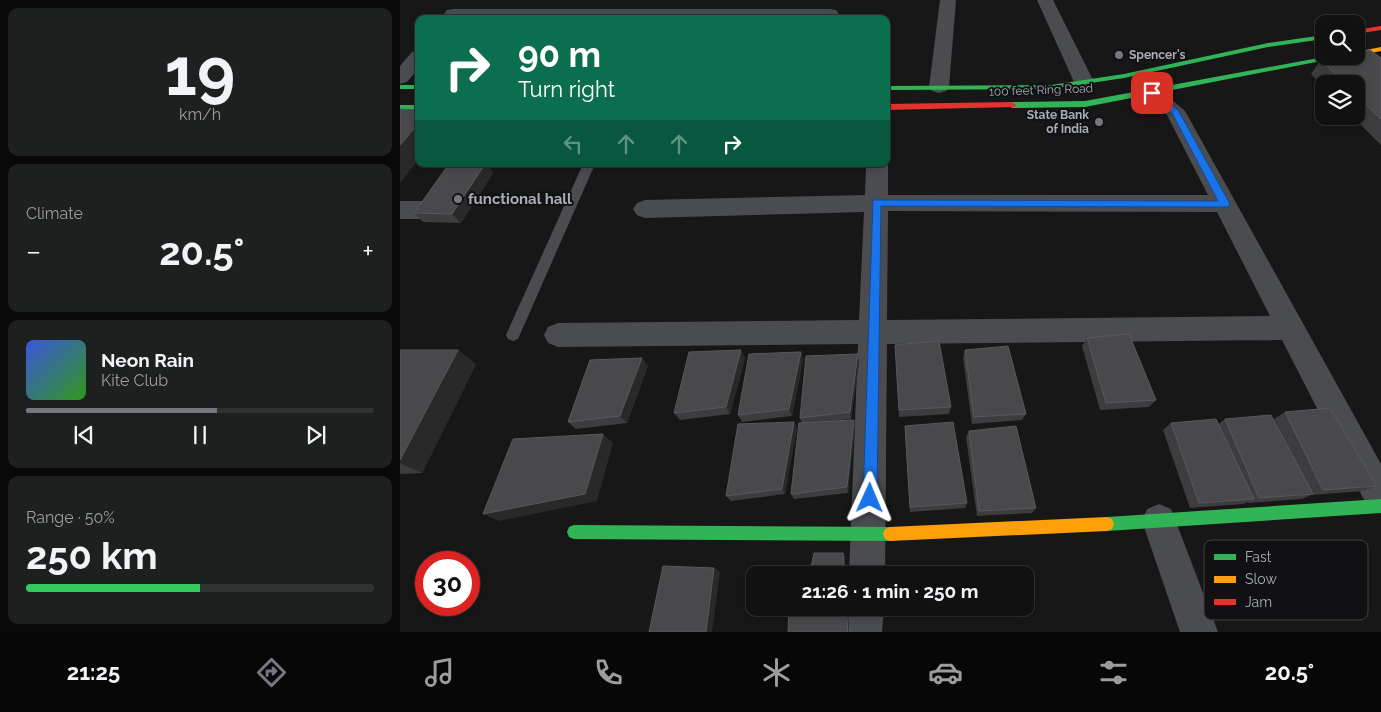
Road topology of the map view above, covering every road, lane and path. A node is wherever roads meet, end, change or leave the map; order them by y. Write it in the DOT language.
graph roads {
  1 [pos="465,0"];
  2 [pos="948,0"];
  3 [pos="1044,0"];
  4 [pos="830,11"];
  5 [pos="452,15"];
  6 [pos="527,15"];
  7 [pos="1381,28"];
  8 [pos="1365,31"];
  9 [pos="1315,38"];
  10 [pos="1381,49"];
  11 [pos="1365,52"];
  12 [pos="415,61"];
  13 [pos="1315,61"];
  14 [pos="400,78"];
  15 [pos="1084,82"];
  16 [pos="400,87"];
  17 [pos="415,87"];
  18 [pos="939,87"];
  19 [pos="890,88"];
  20 [pos="1152,93"];
  21 [pos="400,108"];
  22 [pos="415,108"];
  23 [pos="890,108"];
  24 [pos="588,167"];
  25 [pos="877,167"];
  26 [pos="876,203"];
  27 [pos="1225,204"];
  28 [pos="645,209"];
  29 [pos="400,210"];
  30 [pos="431,210"];
  31 [pos="1292,328"];
  32 [pos="874,333"];
  33 [pos="558,334"];
  34 [pos="513,335"];
  35 [pos="1381,493"];
  36 [pos="1381,506"];
  37 [pos="1159,521"];
  38 [pos="574,532"];
  39 [pos="869,535"];
  40 [pos="867,566"];
  41 [pos="864,616"];
  42 [pos="863,632"];
  43 [pos="1199,632"];
  1 -- 5 [label="street"];
  2 -- 18 [label="street"];
  3 -- 15 [label="street"];
  4 -- 6 [label="street"];
  7 -- 8 [label="main road"];
  9 -- 15 [label="main road, 100 feet Ring Road"];
  10 -- 11 [label="main road"];
  12 -- 14 [label="street"];
  13 -- 20 [label="main road, 100 feet Ring Road"];
  15 -- 18 [label="main road, 100 feet Ring Road"];
  16 -- 17 [label="main road"];
  18 -- 19 [label="main road, 100 feet Ring Road"];
  20 -- 23 [label="main road, 100 feet Ring Road"];
  20 -- 27 [label="street"];
  21 -- 22 [label="main road"];
  24 -- 34 [label="lane"];
  25 -- 26 [label="street"];
  26 -- 27 [label="street"];
  26 -- 28 [label="street"];
  26 -- 32 [label="street"];
  27 -- 31 [label="street"];
  29 -- 30 [label="street"];
  31 -- 32 [label="street"];
  31 -- 35 [label="street"];
  32 -- 33 [label="street"];
  32 -- 39 [label="street"];
  36 -- 37 [label="main road"];
  37 -- 39 [label="main road"];
  37 -- 43 [label="street"];
  38 -- 39 [label="main road"];
  39 -- 40 [label="street"];
  41 -- 42 [label="street"];
}
